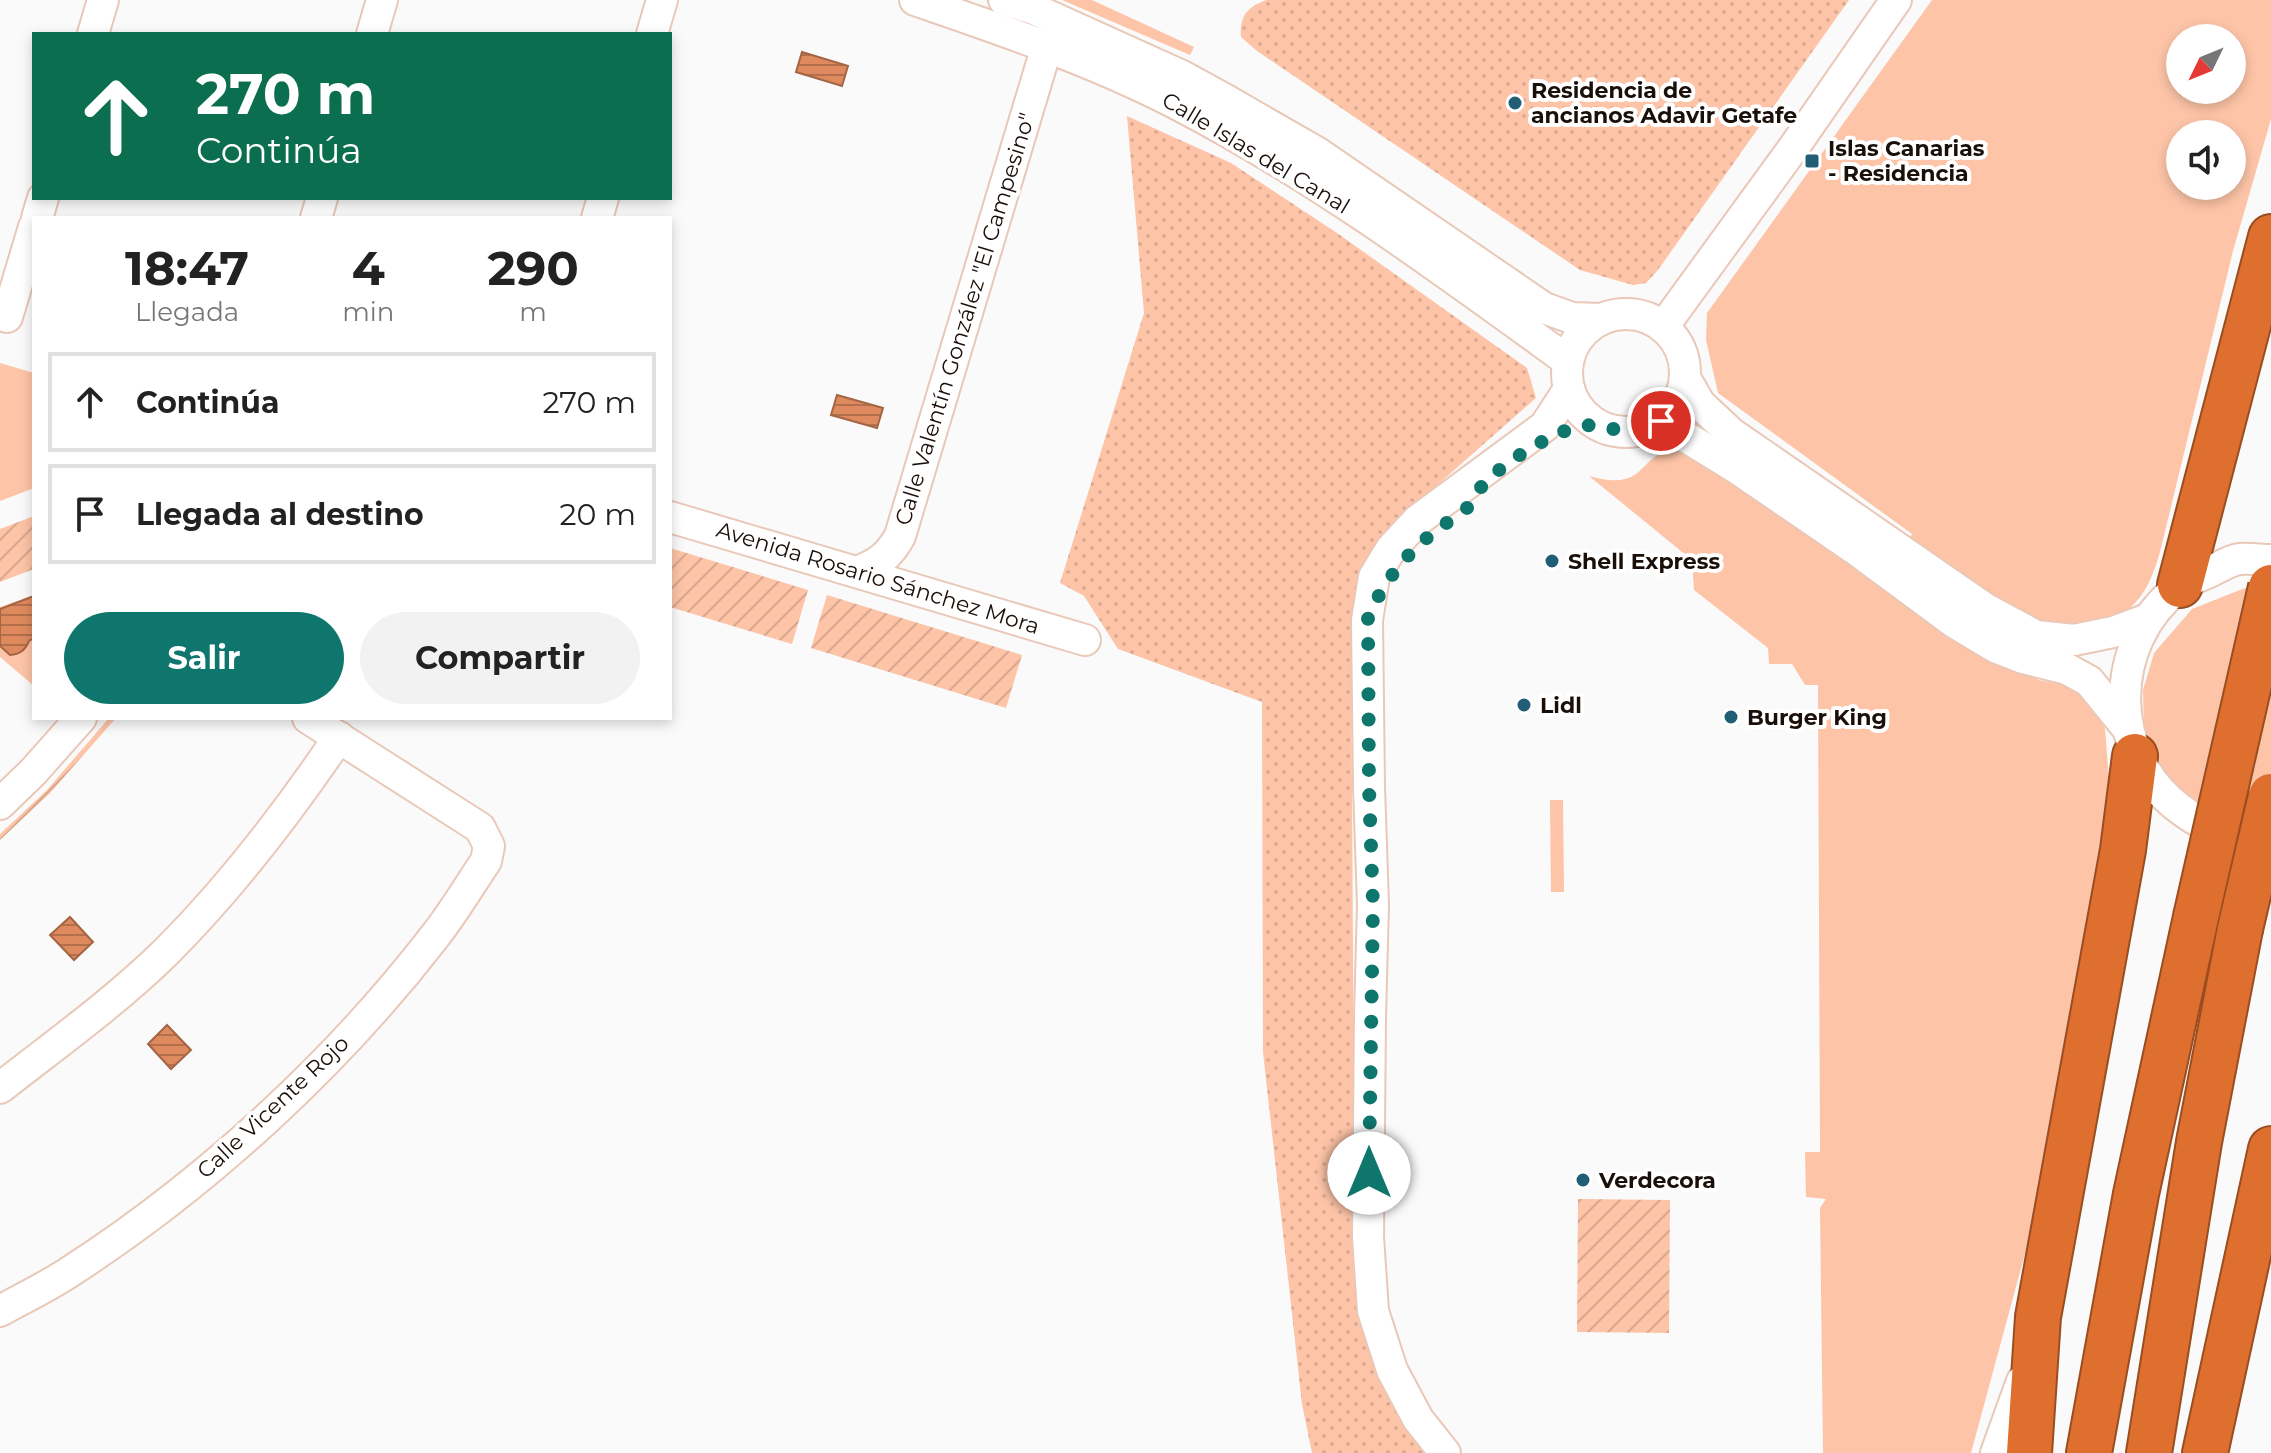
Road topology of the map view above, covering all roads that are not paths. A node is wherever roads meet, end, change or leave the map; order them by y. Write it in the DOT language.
graph roads {
  1 [pos="103,0"];
  2 [pos="382,0"];
  3 [pos="662,0"];
  4 [pos="915,0"];
  5 [pos="1004,0"];
  6 [pos="1896,0"];
  7 [pos="94,32"];
  8 [pos="373,32"];
  9 [pos="653,32"];
  10 [pos="1047,46"];
  11 [pos="32,236"];
  12 [pos="2271,237"];
  13 [pos="14,319"];
  14 [pos="1602,319"];
  15 [pos="1663,327"];
  16 [pos="1568,375"];
  17 [pos="1685,378"];
  18 [pos="1596,424"];
  19 [pos="1646,430"];
  20 [pos="672,518"];
  21 [pos="2271,560"];
  22 [pos="857,572"];
  23 [pos="2180,585"];
  24 [pos="2271,587"];
  25 [pos="2148,619"];
  26 [pos="1367,620"];
  27 [pos="1085,640"];
  28 [pos="79,720"];
  29 [pos="311,720"];
  30 [pos="339,737"];
  31 [pos="2131,742"];
  32 [pos="2271,796"];
  33 [pos="0,804"];
  34 [pos="2271,839"];
  35 [pos="0,1088"];
  36 [pos="2271,1149"];
  37 [pos="0,1311"];
  38 [pos="2038,1317"];
  39 [pos="1445,1453"];
  40 [pos="1996,1453"];
  41 [pos="2029,1453"];
  42 [pos="2089,1453"];
  43 [pos="2149,1453"];
  44 [pos="2205,1453"];
  1 -- 7 [label="street"];
  2 -- 8 [label="street"];
  3 -- 9 [label="street"];
  4 -- 10 [label="street, Calle Islas del Canal"];
  5 -- 14 [label="street, Calle Islas del Canal"];
  6 -- 15 [label="street"];
  10 -- 16 [label="street, Calle Islas del Canal"];
  10 -- 22 [label="street, Calle Valentín González \"El Campesino\""];
  11 -- 13 [label="street"];
  12 -- 23 [label="highway"];
  14 -- 15 [label="street"];
  14 -- 16 [label="street"];
  15 -- 17 [label="street"];
  16 -- 18 [label="street"];
  16 -- 26 [label="street"];
  17 -- 19 [label="street"];
  17 -- 25 [label="street"];
  18 -- 19 [label="street"];
  18 -- 26 [label="street"];
  19 -- 31 [label="street"];
  20 -- 22 [label="street, Avenida Rosario Sánchez Mora"];
  21 -- 23 [label="street"];
  22 -- 27 [label="street, Avenida Rosario Sánchez Mora"];
  23 -- 25 [label="street"];
  24 -- 42 [label="highway, bridge"];
  25 -- 31 [label="street"];
  26 -- 39 [label="street"];
  28 -- 33 [label="street"];
  29 -- 30 [label="street"];
  30 -- 35 [label="street"];
  30 -- 37 [label="street, Calle Vicente Rojo"];
  31 -- 34 [label="street"];
  31 -- 38 [label="highway"];
  32 -- 43 [label="highway, bridge"];
  36 -- 44 [label="highway"];
  38 -- 40 [label="street"];
  38 -- 41 [label="highway"];
}
